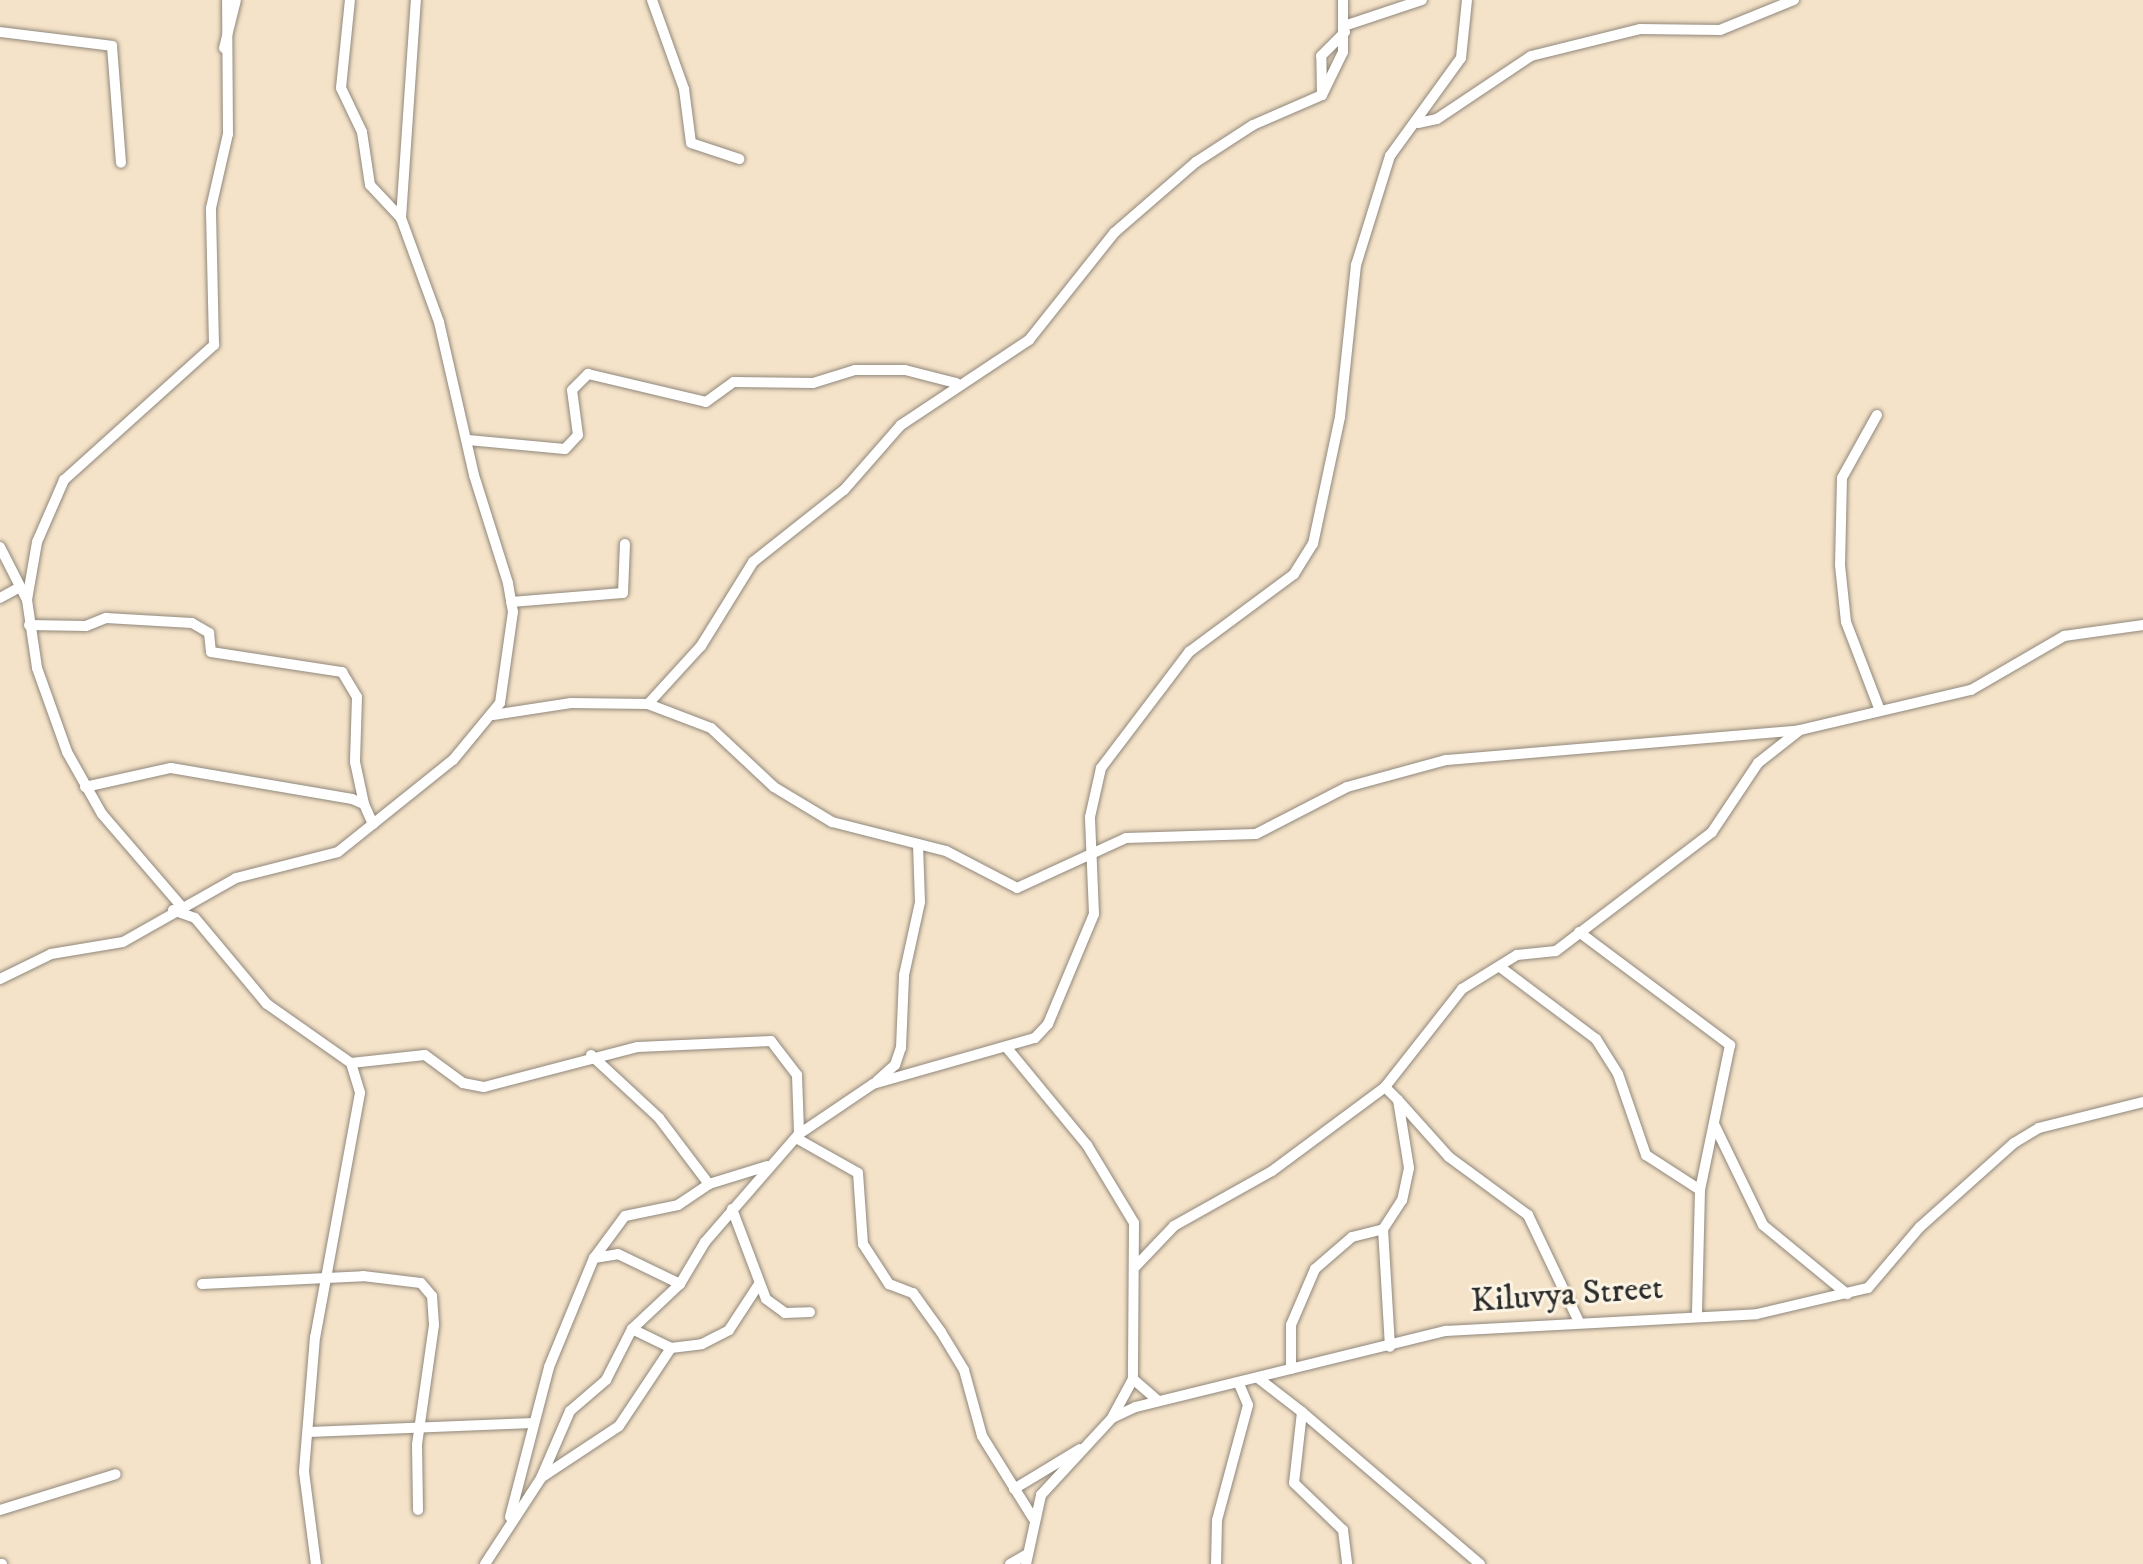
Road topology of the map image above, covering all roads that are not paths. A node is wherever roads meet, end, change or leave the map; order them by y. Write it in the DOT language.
graph roads {
  1 [pos="227,0"];
  2 [pos="236,0"];
  3 [pos="350,0"];
  4 [pos="416,0"];
  5 [pos="652,0"];
  6 [pos="1343,0"];
  7 [pos="1422,0"];
  8 [pos="1467,0"];
  9 [pos="1794,0"];
  10 [pos="1346,28"];
  11 [pos="0,32"];
  12 [pos="223,51"];
  13 [pos="1322,95"];
  14 [pos="1418,123"];
  15 [pos="739,159"];
  16 [pos="121,163"];
  17 [pos="401,218"];
  18 [pos="958,383"];
  19 [pos="1877,415"];
  20 [pos="468,440"];
  21 [pos="625,544"];
  22 [pos="0,547"];
  23 [pos="18,588"];
  24 [pos="0,598"];
  25 [pos="27,600"];
  26 [pos="511,602"];
  27 [pos="29,625"];
  28 [pos="2143,625"];
  29 [pos="648,704"];
  30 [pos="1879,708"];
  31 [pos="493,715"];
  32 [pos="1800,730"];
  33 [pos="85,787"];
  34 [pos="364,804"];
  35 [pos="373,824"];
  36 [pos="918,844"];
  37 [pos="1092,852"];
  38 [pos="181,906"];
  39 [pos="195,918"];
  40 [pos="1579,932"];
  41 [pos="1500,967"];
  42 [pos="0,979"];
  43 [pos="1007,1048"];
  44 [pos="591,1055"];
  45 [pos="351,1063"];
  46 [pos="873,1084"];
  47 [pos="1385,1087"];
  48 [pos="1398,1100"];
  49 [pos="2143,1102"];
  50 [pos="1714,1124"];
  51 [pos="797,1136"];
  52 [pos="772,1164"];
  53 [pos="709,1184"];
  54 [pos="1700,1190"];
  55 [pos="732,1209"];
  56 [pos="1383,1229"];
  57 [pos="594,1258"];
  58 [pos="1135,1267"];
  59 [pos="321,1279"];
  60 [pos="202,1284"];
  61 [pos="680,1284"];
  62 [pos="759,1284"];
  63 [pos="1847,1294"];
  64 [pos="810,1312"];
  65 [pos="1697,1315"];
  66 [pos="1578,1320"];
  67 [pos="632,1329"];
  68 [pos="1390,1347"];
  69 [pos="671,1348"];
  70 [pos="1291,1369"];
  71 [pos="1258,1378"];
  72 [pos="1133,1379"];
  73 [pos="1238,1382"];
  74 [pos="1157,1400"];
  75 [pos="1302,1412"];
  76 [pos="1112,1418"];
  77 [pos="534,1423"];
  78 [pos="422,1426"];
  79 [pos="308,1432"];
  80 [pos="1086,1446"];
  81 [pos="116,1474"];
  82 [pos="541,1478"];
  83 [pos="1014,1489"];
  84 [pos="0,1510"];
  85 [pos="418,1510"];
  86 [pos="1033,1518"];
  87 [pos="508,1522"];
  88 [pos="1026,1559"];
  89 [pos="316,1564"];
  90 [pos="485,1564"];
  91 [pos="1010,1564"];
  92 [pos="1216,1564"];
  93 [pos="1347,1564"];
  94 [pos="1480,1564"];
  1 -- 12 [label="street"];
  2 -- 12 [label="street"];
  3 -- 17 [label="street"];
  4 -- 17 [label="street"];
  5 -- 15 [label="street"];
  6 -- 10 [label="street"];
  7 -- 10 [label="street"];
  8 -- 14 [label="street"];
  9 -- 14 [label="street"];
  10 -- 13 [label="street"];
  10 -- 13 [label="street"];
  11 -- 16 [label="street"];
  12 -- 25 [label="street"];
  13 -- 18 [label="street"];
  14 -- 37 [label="street"];
  17 -- 20 [label="street"];
  18 -- 20 [label="street"];
  18 -- 29 [label="street"];
  19 -- 30 [label="street"];
  20 -- 26 [label="street"];
  21 -- 26 [label="street"];
  22 -- 23 [label="street"];
  23 -- 24 [label="street"];
  23 -- 25 [label="street"];
  25 -- 27 [label="street"];
  26 -- 31 [label="street"];
  27 -- 33 [label="street"];
  27 -- 34 [label="street"];
  28 -- 30 [label="street"];
  29 -- 31 [label="street"];
  29 -- 36 [label="street"];
  30 -- 32 [label="street"];
  31 -- 35 [label="street"];
  32 -- 37 [label="street"];
  32 -- 40 [label="street"];
  33 -- 34 [label="street"];
  33 -- 38 [label="street"];
  34 -- 35 [label="street"];
  35 -- 38 [label="street"];
  36 -- 37 [label="street"];
  36 -- 46 [label="street"];
  37 -- 43 [label="street"];
  38 -- 39 [label="street"];
  38 -- 39 [label="street"];
  38 -- 42 [label="street"];
  39 -- 45 [label="street"];
  40 -- 41 [label="street"];
  40 -- 50 [label="street"];
  41 -- 47 [label="street"];
  41 -- 54 [label="street"];
  43 -- 46 [label="street"];
  43 -- 58 [label="street"];
  44 -- 45 [label="street"];
  44 -- 51 [label="street"];
  44 -- 53 [label="street"];
  45 -- 59 [label="street"];
  46 -- 51 [label="street"];
  47 -- 48 [label="street"];
  47 -- 58 [label="street"];
  48 -- 56 [label="street"];
  48 -- 66 [label="street"];
  49 -- 63 [label="street, Kiluvya Street"];
  50 -- 54 [label="street"];
  50 -- 63 [label="street"];
  51 -- 52 [label="street"];
  51 -- 83 [label="street"];
  52 -- 53 [label="street"];
  52 -- 55 [label="street"];
  53 -- 57 [label="street"];
  54 -- 65 [label="street"];
  55 -- 61 [label="street"];
  55 -- 62 [label="street"];
  56 -- 68 [label="street"];
  56 -- 70 [label="street"];
  57 -- 61 [label="street"];
  57 -- 77 [label="street"];
  58 -- 72 [label="street"];
  59 -- 60 [label="street"];
  59 -- 78 [label="street"];
  59 -- 79 [label="street"];
  61 -- 67 [label="street"];
  62 -- 64 [label="street"];
  62 -- 69 [label="street"];
  63 -- 65 [label="street, Kiluvya Street"];
  65 -- 66 [label="street, Kiluvya Street"];
  66 -- 68 [label="street, Kiluvya Street"];
  67 -- 69 [label="street"];
  67 -- 82 [label="street"];
  68 -- 70 [label="street, Kiluvya Street"];
  69 -- 82 [label="street"];
  70 -- 71 [label="street, Kiluvya Street"];
  71 -- 73 [label="street, Kiluvya Street"];
  71 -- 75 [label="street"];
  72 -- 74 [label="street"];
  72 -- 76 [label="street"];
  73 -- 74 [label="street, Kiluvya Street"];
  73 -- 92 [label="street"];
  74 -- 76 [label="street, Kiluvya Street"];
  75 -- 93 [label="street"];
  75 -- 94 [label="street"];
  76 -- 80 [label="street, Kiluvya Street"];
  77 -- 78 [label="street"];
  77 -- 87 [label="street"];
  78 -- 79 [label="street"];
  78 -- 85 [label="street"];
  79 -- 89 [label="street"];
  80 -- 83 [label="street"];
  80 -- 86 [label="street, Kiluvya Street"];
  81 -- 84 [label="street"];
  82 -- 87 [label="street"];
  83 -- 86 [label="street"];
  86 -- 88 [label="street, Kiluvya Street"];
  87 -- 90 [label="street"];
  88 -- 91 [label="street"];
}
